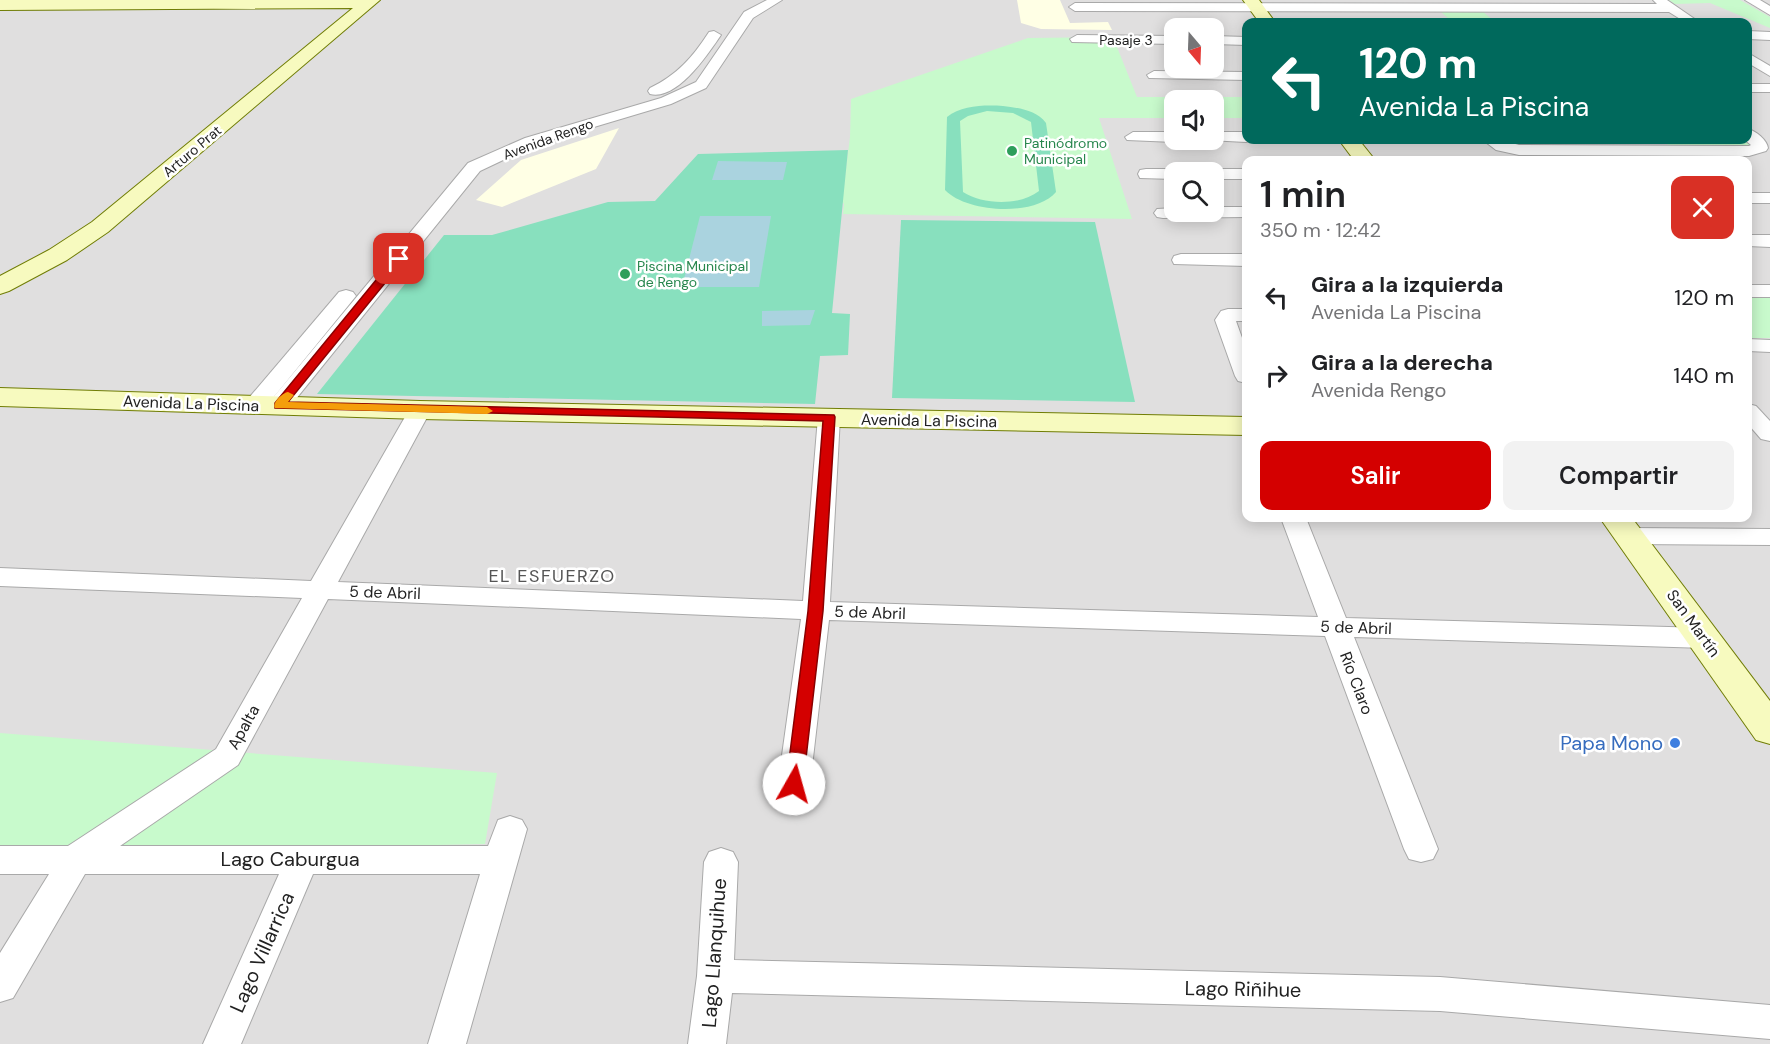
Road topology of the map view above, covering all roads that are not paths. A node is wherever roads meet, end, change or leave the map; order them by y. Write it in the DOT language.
graph roads {
  1 [pos="746,0"];
  2 [pos="776,0"];
  3 [pos="1576,0"];
  4 [pos="1659,0"];
  5 [pos="1751,0"];
  6 [pos="370,1"];
  7 [pos="91,2"];
  8 [pos="27,3"];
  9 [pos="1253,3"];
  10 [pos="1601,4"];
  11 [pos="0,5"];
  12 [pos="1076,7"];
  13 [pos="1671,8"];
  14 [pos="1770,11"];
  15 [pos="1264,18"];
  16 [pos="1687,18"];
  17 [pos="1752,35"];
  18 [pos="1769,36"];
  19 [pos="1077,39"];
  20 [pos="1164,40"];
  21 [pos="1224,40"];
  22 [pos="1242,40"];
  23 [pos="1154,75"];
  24 [pos="1242,76"];
  25 [pos="1752,88"];
  26 [pos="1770,88"];
  27 [pos="1133,137"];
  28 [pos="1164,137"];
  29 [pos="1224,137"];
  30 [pos="1242,137"];
  31 [pos="1752,137"];
  32 [pos="1497,144"];
  33 [pos="1146,174"];
  34 [pos="1164,174"];
  35 [pos="1224,174"];
  36 [pos="1242,174"];
  37 [pos="1752,198"];
  38 [pos="1770,198"];
  39 [pos="1163,213"];
  40 [pos="1242,213"];
  41 [pos="1752,241"];
  42 [pos="1770,241"];
  43 [pos="1181,260"];
  44 [pos="1242,260"];
  45 [pos="0,286"];
  46 [pos="1752,291"];
  47 [pos="1770,291"];
  48 [pos="1242,315"];
  49 [pos="1752,345"];
  50 [pos="1770,346"];
  51 [pos="1242,365"];
  52 [pos="0,397"];
  53 [pos="267,405"];
  54 [pos="420,410"];
  55 [pos="1752,415"];
  56 [pos="829,417"];
  57 [pos="1242,426"];
  58 [pos="1752,434"];
  59 [pos="1770,434"];
  60 [pos="1296,522"];
  61 [pos="1623,527"];
  62 [pos="1770,537"];
  63 [pos="0,577"];
  64 [pos="320,589"];
  65 [pos="816,611"];
  66 [pos="1335,627"];
  67 [pos="1705,638"];
  68 [pos="1770,730"];
  69 [pos="794,784"];
  70 [pos="1421,849"];
  71 [pos="77,858"];
  72 [pos="0,860"];
  73 [pos="302,860"];
  74 [pos="721,861"];
  75 [pos="715,976"];
  76 [pos="0,986"];
  77 [pos="1770,1022"];
  78 [pos="222,1044"];
  79 [pos="447,1044"];
  80 [pos="707,1044"];
  1 -- 53 [label="street, Avenida Rengo"];
  2 -- 53 [label="street, Avenida Rengo"];
  3 -- 10 [label="street"];
  4 -- 13 [label="street"];
  5 -- 14 [label="street"];
  6 -- 7 [label="street"];
  6 -- 45 [label="street, Arturo Prat"];
  7 -- 8 [label="street"];
  8 -- 11 [label="street"];
  9 -- 10 [label="street"];
  9 -- 12 [label="street"];
  9 -- 15 [label="street"];
  10 -- 13 [label="street"];
  13 -- 16 [label="street"];
  17 -- 18 [label="street"];
  19 -- 20 [label="street, Pasaje 3"];
  21 -- 22 [label="street"];
  23 -- 24 [label="street"];
  25 -- 26 [label="street"];
  27 -- 28 [label="street"];
  29 -- 30 [label="street"];
  31 -- 32 [label="street"];
  33 -- 34 [label="street"];
  35 -- 36 [label="street"];
  37 -- 38 [label="street"];
  39 -- 40 [label="street"];
  41 -- 42 [label="street"];
  43 -- 44 [label="street"];
  46 -- 47 [label="street"];
  48 -- 51 [label="street"];
  49 -- 50 [label="street"];
  52 -- 53 [label="street, Avenida La Piscina"];
  53 -- 54 [label="street, Avenida La Piscina"];
  54 -- 56 [label="street, Avenida La Piscina"];
  54 -- 64 [label="street, Apalta"];
  55 -- 59 [label="street"];
  56 -- 57 [label="street, Avenida La Piscina"];
  56 -- 65 [label="street"];
  58 -- 59 [label="street"];
  60 -- 66 [label="street, Río Claro"];
  61 -- 62 [label="street"];
  61 -- 67 [label="street, San Martín"];
  63 -- 64 [label="street, 5 de Abril"];
  64 -- 65 [label="street, 5 de Abril"];
  64 -- 71 [label="street, Apalta"];
  65 -- 66 [label="street, 5 de Abril"];
  65 -- 69 [label="street"];
  66 -- 67 [label="street, 5 de Abril"];
  66 -- 70 [label="street, Río Claro"];
  67 -- 68 [label="street, San Martín"];
  71 -- 72 [label="street, Lago Caburgua"];
  71 -- 73 [label="street, Lago Caburgua"];
  71 -- 76 [label="street, Apalta"];
  73 -- 78 [label="street, Lago Villarrica"];
  73 -- 79 [label="street, Lago Caburgua"];
  74 -- 75 [label="street, Lago Llanquihue"];
  75 -- 77 [label="street, Lago Riñihue"];
  75 -- 80 [label="street, Lago Llanquihue"];
}
